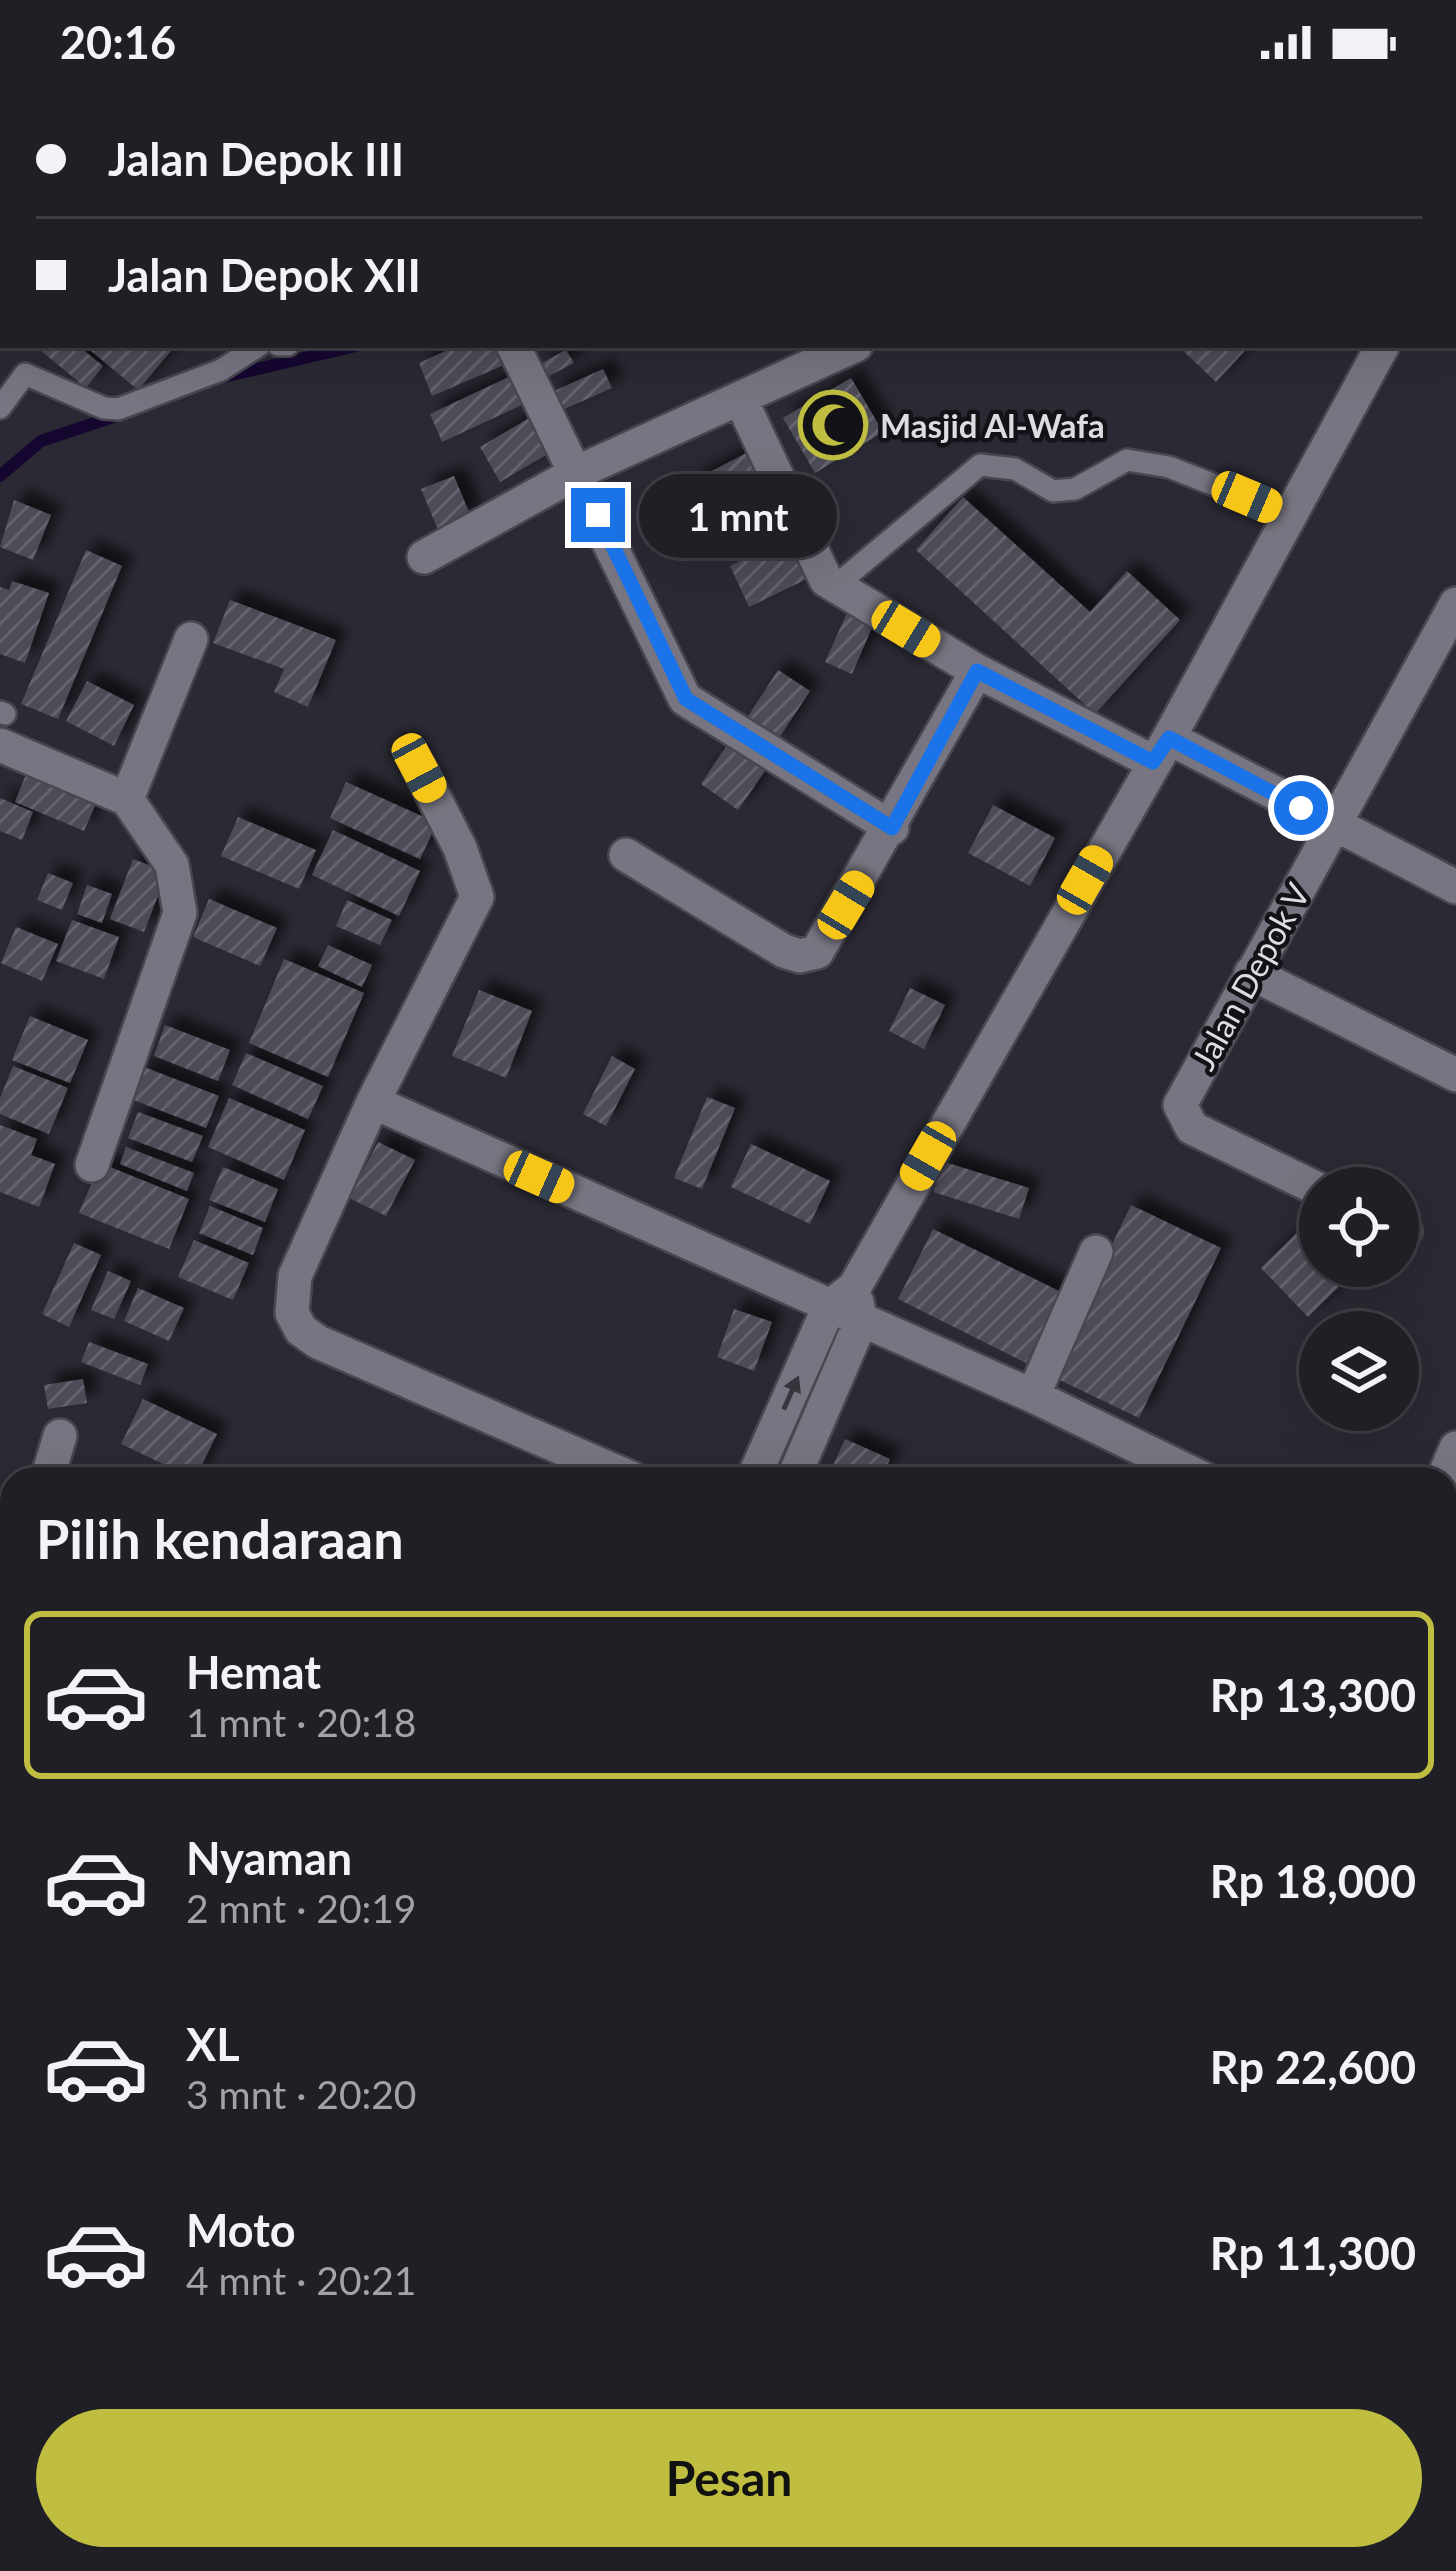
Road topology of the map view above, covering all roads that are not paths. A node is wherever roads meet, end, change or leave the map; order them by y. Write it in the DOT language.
graph roads {
  1 [pos="255,348"];
  2 [pos="515,348"];
  3 [pos="849,348"];
  4 [pos="1381,348"];
  5 [pos="740,398"];
  6 [pos="0,408"];
  7 [pos="578,472"];
  8 [pos="1290,515"];
  9 [pos="424,557"];
  10 [pos="835,586"];
  11 [pos="1456,604"];
  12 [pos="191,639"];
  13 [pos="977,671"];
  14 [pos="2,724"];
  15 [pos="1161,750"];
  16 [pos="419,768"];
  17 [pos="127,799"];
  18 [pos="1334,825"];
  19 [pos="892,828"];
  20 [pos="626,855"];
  21 [pos="1456,887"];
  22 [pos="1251,973"];
  23 [pos="1456,1075"];
  24 [pos="373,1102"];
  25 [pos="92,1165"];
  26 [pos="1299,1180"];
  27 [pos="1096,1252"];
  28 [pos="848,1305"];
  29 [pos="1033,1396"];
  30 [pos="60,1436"];
  31 [pos="51,1467"];
  32 [pos="606,1467"];
  33 [pos="760,1467"];
  34 [pos="797,1467"];
  35 [pos="1179,1467"];
  1 -- 6 [label="lane"];
  2 -- 7 [label="street"];
  3 -- 5 [label="street"];
  4 -- 8 [label="street"];
  5 -- 7 [label="street"];
  5 -- 10 [label="street"];
  7 -- 9 [label="street"];
  7 -- 19 [label="street"];
  8 -- 10 [label="lane"];
  8 -- 15 [label="street"];
  10 -- 13 [label="street"];
  11 -- 18 [label="street, Jalan Depok V"];
  12 -- 17 [label="street"];
  13 -- 15 [label="street"];
  13 -- 19 [label="street"];
  14 -- 17 [label="street"];
  15 -- 18 [label="street"];
  15 -- 28 [label="street"];
  16 -- 24 [label="street"];
  17 -- 25 [label="street"];
  18 -- 21 [label="street"];
  18 -- 22 [label="street, Jalan Depok V"];
  19 -- 20 [label="street"];
  22 -- 23 [label="street"];
  22 -- 26 [label="street, Jalan Depok V"];
  24 -- 28 [label="street"];
  24 -- 32 [label="street"];
  27 -- 29 [label="street"];
  28 -- 29 [label="street"];
  33 -- 28 [label="street, one-way"];
  28 -- 34 [label="street"];
  29 -- 35 [label="street"];
  30 -- 31 [label="street"];
}
